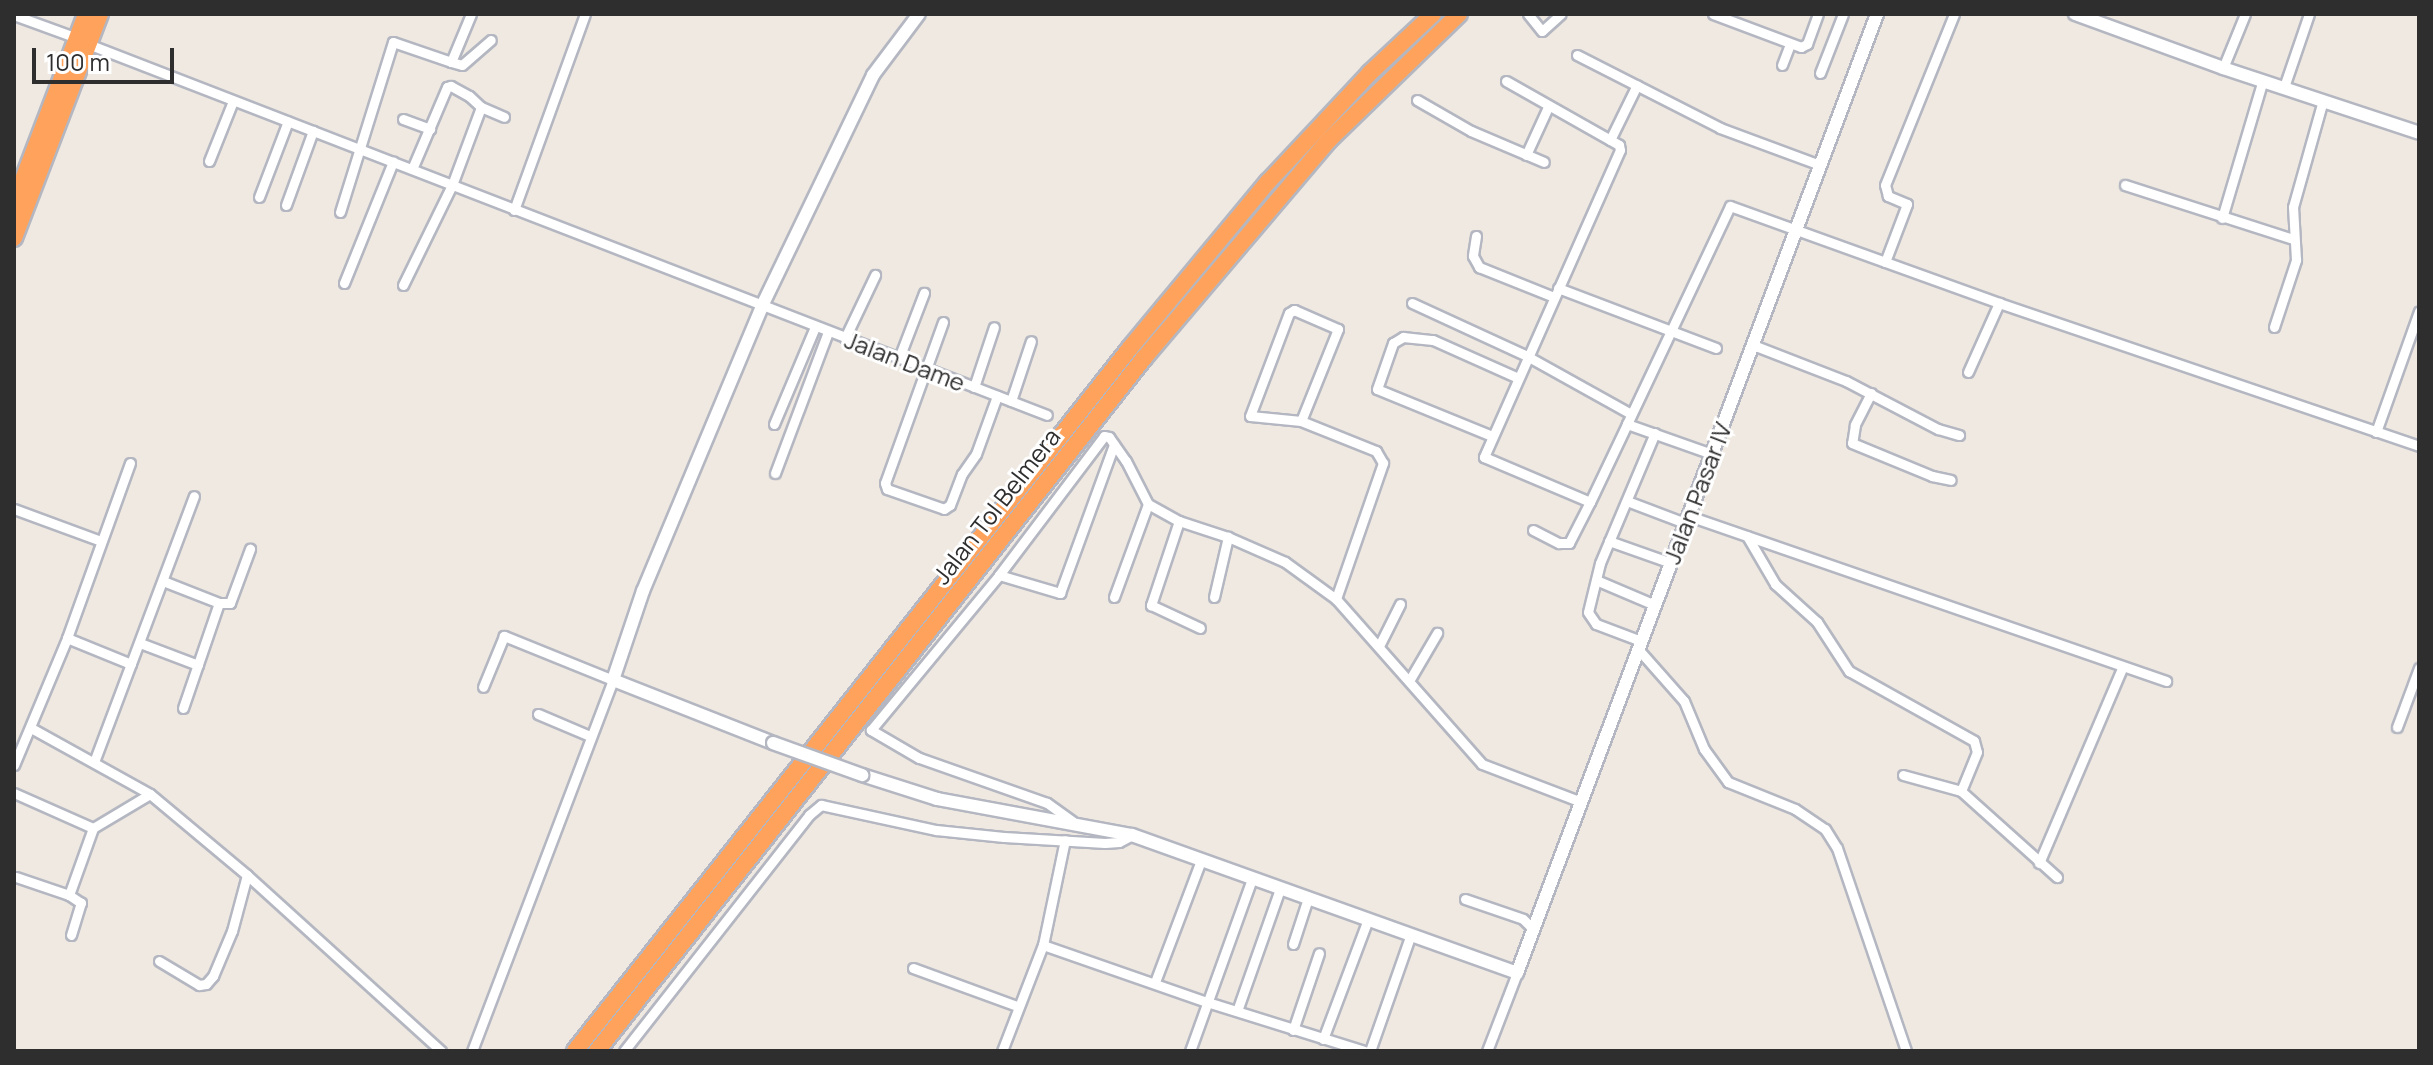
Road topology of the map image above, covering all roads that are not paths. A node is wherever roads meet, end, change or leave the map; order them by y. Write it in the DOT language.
graph roads {
  1 [pos="86,14"];
  2 [pos="100,14"];
  3 [pos="471,14"];
  4 [pos="585,14"];
  5 [pos="919,14"];
  6 [pos="1433,14"];
  7 [pos="1459,14"];
  8 [pos="1528,14"];
  9 [pos="1561,14"];
  10 [pos="1713,14"];
  11 [pos="1818,14"];
  12 [pos="1843,14"];
  13 [pos="1877,14"];
  14 [pos="1954,14"];
  15 [pos="2075,14"];
  16 [pos="2245,14"];
  17 [pos="2309,14"];
  18 [pos="14,15"];
  19 [pos="2094,17"];
  20 [pos="491,40"];
  21 [pos="82,41"];
  22 [pos="1790,44"];
  23 [pos="1577,55"];
  24 [pos="451,62"];
  25 [pos="1782,65"];
  26 [pos="2223,68"];
  27 [pos="1820,73"];
  28 [pos="2263,80"];
  29 [pos="1506,81"];
  30 [pos="1637,85"];
  31 [pos="2284,87"];
  32 [pos="1417,100"];
  33 [pos="2323,100"];
  34 [pos="233,101"];
  35 [pos="481,107"];
  36 [pos="1548,107"];
  37 [pos="504,117"];
  38 [pos="403,119"];
  39 [pos="288,121"];
  40 [pos="430,129"];
  41 [pos="313,131"];
  42 [pos="2419,133"];
  43 [pos="1610,140"];
  44 [pos="360,149"];
  45 [pos="1526,155"];
  46 [pos="209,161"];
  47 [pos="393,162"];
  48 [pos="1544,162"];
  49 [pos="1820,165"];
  50 [pos="412,169"];
  51 [pos="452,185"];
  52 [pos="2125,185"];
  53 [pos="259,197"];
  54 [pos="14,203"];
  55 [pos="286,205"];
  56 [pos="514,210"];
  57 [pos="340,212"];
  58 [pos="2222,218"];
  59 [pos="1796,232"];
  60 [pos="1476,236"];
  61 [pos="14,238"];
  62 [pos="2293,239"];
  63 [pos="1885,262"];
  64 [pos="875,275"];
  65 [pos="344,283"];
  66 [pos="403,285"];
  67 [pos="924,293"];
  68 [pos="1556,293"];
  69 [pos="1412,303"];
  70 [pos="1999,303"];
  71 [pos="762,306"];
  72 [pos="2419,311"];
  73 [pos="943,322"];
  74 [pos="815,327"];
  75 [pos="994,327"];
  76 [pos="2274,327"];
  77 [pos="828,332"];
  78 [pos="1669,332"];
  79 [pos="845,338"];
  80 [pos="1031,341"];
  81 [pos="1753,345"];
  82 [pos="1716,348"];
  83 [pos="1527,356"];
  84 [pos="899,358"];
  85 [pos="925,368"];
  86 [pos="1968,372"];
  87 [pos="1518,378"];
  88 [pos="974,387"];
  89 [pos="1871,393"];
  90 [pos="997,396"];
  91 [pos="1011,401"];
  92 [pos="1047,415"];
  93 [pos="1629,419"];
  94 [pos="1301,421"];
  95 [pos="774,424"];
  96 [pos="2376,432"];
  97 [pos="1655,433"];
  98 [pos="1959,435"];
  99 [pos="1492,436"];
  100 [pos="1114,445"];
  101 [pos="2419,446"];
  102 [pos="1712,454"];
  103 [pos="130,463"];
  104 [pos="775,473"];
  105 [pos="1951,480"];
  106 [pos="194,496"];
  107 [pos="1627,501"];
  108 [pos="1590,502"];
  109 [pos="1148,504"];
  110 [pos="14,509"];
  111 [pos="1687,520"];
  112 [pos="1179,521"];
  113 [pos="1533,530"];
  114 [pos="1747,536"];
  115 [pos="1228,537"];
  116 [pos="101,541"];
  117 [pos="1609,541"];
  118 [pos="250,549"];
  119 [pos="1671,563"];
  120 [pos="999,575"];
  121 [pos="1596,580"];
  122 [pos="163,581"];
  123 [pos="1114,597"];
  124 [pos="1214,597"];
  125 [pos="1336,599"];
  126 [pos="219,603"];
  127 [pos="1400,604"];
  128 [pos="1655,605"];
  129 [pos="1200,628"];
  130 [pos="1437,633"];
  131 [pos="67,638"];
  132 [pos="140,643"];
  133 [pos="1639,645"];
  134 [pos="1379,646"];
  135 [pos="131,664"];
  136 [pos="198,665"];
  137 [pos="2122,668"];
  138 [pos="2419,668"];
  139 [pos="613,680"];
  140 [pos="1409,681"];
  141 [pos="2166,681"];
  142 [pos="483,687"];
  143 [pos="183,708"];
  144 [pos="538,714"];
  145 [pos="2397,727"];
  146 [pos="31,728"];
  147 [pos="590,736"];
  148 [pos="94,762"];
  149 [pos="14,765"];
  150 [pos="1903,775"];
  151 [pos="1961,791"];
  152 [pos="14,793"];
  153 [pos="150,794"];
  154 [pos="1579,801"];
  155 [pos="1072,821"];
  156 [pos="93,828"];
  157 [pos="1132,835"];
  158 [pos="1065,840"];
  159 [pos="1201,860"];
  160 [pos="2039,863"];
  161 [pos="247,875"];
  162 [pos="16,877"];
  163 [pos="2057,877"];
  164 [pos="1252,879"];
  165 [pos="1280,889"];
  166 [pos="69,895"];
  167 [pos="1308,898"];
  168 [pos="1465,899"];
  169 [pos="1368,919"];
  170 [pos="1533,929"];
  171 [pos="1411,934"];
  172 [pos="71,935"];
  173 [pos="1293,944"];
  174 [pos="1043,945"];
  175 [pos="1319,953"];
  176 [pos="159,961"];
  177 [pos="913,968"];
  178 [pos="1517,973"];
  179 [pos="1155,982"];
  180 [pos="1207,1002"];
  181 [pos="1017,1006"];
  182 [pos="1237,1011"];
  183 [pos="1293,1030"];
  184 [pos="1323,1039"];
  185 [pos="441,1051"];
  186 [pos="472,1051"];
  187 [pos="575,1051"];
  188 [pos="597,1051"];
  189 [pos="624,1051"];
  190 [pos="1002,1051"];
  191 [pos="1190,1051"];
  192 [pos="1364,1051"];
  193 [pos="1370,1051"];
  194 [pos="1487,1051"];
  195 [pos="1906,1051"];
  1 -- 21 [label="highway"];
  2 -- 21 [label="highway"];
  3 -- 24 [label="street"];
  4 -- 56 [label="street"];
  5 -- 71 [label="street"];
  6 -- 187 [label="highway, Jalan Tol Belmera"];
  7 -- 188 [label="highway, Jalan Tol Belmera"];
  8 -- 9 [label="street"];
  10 -- 22 [label="street"];
  11 -- 22 [label="street"];
  12 -- 27 [label="street"];
  13 -- 49 [label="street, Jalan Pasar IV"];
  14 -- 63 [label="street"];
  15 -- 19 [label="street"];
  16 -- 26 [label="street"];
  17 -- 31 [label="street"];
  18 -- 21 [label="street, Jalan Dame"];
  19 -- 26 [label="street"];
  20 -- 24 [label="street"];
  21 -- 34 [label="street, Jalan Dame"];
  21 -- 54 [label="highway"];
  21 -- 61 [label="highway"];
  22 -- 25 [label="street"];
  23 -- 30 [label="street"];
  24 -- 44 [label="street"];
  26 -- 28 [label="street"];
  28 -- 31 [label="street"];
  28 -- 58 [label="street"];
  29 -- 36 [label="street"];
  30 -- 43 [label="street"];
  30 -- 49 [label="street"];
  31 -- 33 [label="street"];
  32 -- 45 [label="street"];
  33 -- 42 [label="street"];
  33 -- 62 [label="street"];
  34 -- 39 [label="street, Jalan Dame"];
  34 -- 46 [label="street"];
  35 -- 37 [label="street"];
  35 -- 40 [label="street"];
  35 -- 51 [label="street"];
  36 -- 43 [label="street"];
  36 -- 45 [label="street"];
  38 -- 40 [label="street"];
  39 -- 41 [label="street, Jalan Dame"];
  39 -- 53 [label="street"];
  40 -- 50 [label="street"];
  41 -- 44 [label="street, Jalan Dame"];
  41 -- 55 [label="street"];
  43 -- 68 [label="street"];
  44 -- 47 [label="street, Jalan Dame"];
  44 -- 57 [label="street"];
  45 -- 48 [label="street"];
  47 -- 50 [label="street, Jalan Dame"];
  47 -- 65 [label="street"];
  49 -- 59 [label="street, Jalan Pasar IV"];
  50 -- 51 [label="street, Jalan Dame"];
  51 -- 56 [label="street, Jalan Dame"];
  51 -- 66 [label="street"];
  52 -- 58 [label="street"];
  56 -- 71 [label="street, Jalan Dame"];
  58 -- 62 [label="street"];
  59 -- 63 [label="street"];
  59 -- 78 [label="street"];
  59 -- 81 [label="street, Jalan Pasar IV"];
  60 -- 68 [label="street"];
  62 -- 76 [label="street"];
  63 -- 70 [label="street"];
  64 -- 79 [label="street"];
  67 -- 84 [label="street"];
  68 -- 78 [label="street"];
  68 -- 83 [label="street"];
  69 -- 83 [label="street"];
  70 -- 86 [label="street"];
  70 -- 96 [label="street"];
  71 -- 74 [label="street, Jalan Dame"];
  71 -- 139 [label="street"];
  72 -- 96 [label="street"];
  73 -- 85 [label="street"];
  74 -- 77 [label="street, Jalan Dame"];
  74 -- 95 [label="street"];
  75 -- 88 [label="street"];
  77 -- 79 [label="street, Jalan Dame"];
  77 -- 104 [label="street"];
  78 -- 82 [label="street"];
  78 -- 93 [label="street"];
  79 -- 84 [label="street, Jalan Dame"];
  80 -- 91 [label="street"];
  81 -- 89 [label="street"];
  81 -- 102 [label="street, Jalan Pasar IV"];
  83 -- 87 [label="street"];
  83 -- 93 [label="street"];
  84 -- 85 [label="street, Jalan Dame"];
  85 -- 88 [label="street, Jalan Dame"];
  85 -- 90 [label="street"];
  87 -- 99 [label="street"];
  87 -- 99 [label="street"];
  88 -- 90 [label="street, Jalan Dame"];
  89 -- 98 [label="street"];
  89 -- 105 [label="street"];
  90 -- 91 [label="street, Jalan Dame"];
  91 -- 92 [label="street, Jalan Dame"];
  93 -- 97 [label="street"];
  93 -- 108 [label="street"];
  94 -- 94 [label="street"];
  94 -- 125 [label="street"];
  96 -- 101 [label="street"];
  97 -- 102 [label="street"];
  97 -- 107 [label="street"];
  99 -- 108 [label="street"];
  100 -- 109 [label="street"];
  100 -- 120 [label="street"];
  100 -- 120 [label="street"];
  102 -- 111 [label="street, Jalan Pasar IV"];
  103 -- 116 [label="street"];
  106 -- 122 [label="street"];
  107 -- 111 [label="street"];
  107 -- 117 [label="street"];
  108 -- 113 [label="street"];
  109 -- 112 [label="street"];
  109 -- 123 [label="street"];
  110 -- 116 [label="street"];
  111 -- 114 [label="street"];
  111 -- 119 [label="street, Jalan Pasar IV"];
  112 -- 115 [label="street"];
  112 -- 129 [label="street"];
  114 -- 137 [label="street"];
  114 -- 151 [label="street"];
  115 -- 124 [label="street"];
  115 -- 125 [label="street"];
  116 -- 131 [label="street"];
  117 -- 119 [label="street"];
  117 -- 121 [label="street"];
  118 -- 126 [label="street"];
  119 -- 128 [label="street, Jalan Pasar IV"];
  120 -- 155 [label="street"];
  121 -- 128 [label="street"];
  121 -- 133 [label="street"];
  122 -- 126 [label="street"];
  122 -- 132 [label="street"];
  125 -- 134 [label="street"];
  126 -- 136 [label="street"];
  127 -- 134 [label="street"];
  128 -- 133 [label="street, Jalan Pasar IV"];
  130 -- 140 [label="street"];
  131 -- 135 [label="street"];
  131 -- 146 [label="street"];
  132 -- 135 [label="street"];
  132 -- 136 [label="street"];
  133 -- 154 [label="street, Jalan Pasar IV"];
  133 -- 195 [label="street"];
  134 -- 140 [label="street"];
  135 -- 148 [label="street"];
  136 -- 143 [label="street"];
  137 -- 141 [label="street"];
  137 -- 160 [label="street"];
  138 -- 145 [label="street"];
  139 -- 142 [label="street"];
  139 -- 147 [label="street"];
  139 -- 155 [label="street, bridge"];
  140 -- 154 [label="street"];
  144 -- 147 [label="street"];
  146 -- 148 [label="street"];
  146 -- 149 [label="street"];
  147 -- 186 [label="street"];
  148 -- 153 [label="street"];
  150 -- 151 [label="street"];
  151 -- 160 [label="street"];
  152 -- 156 [label="street"];
  153 -- 156 [label="street"];
  153 -- 161 [label="street"];
  154 -- 170 [label="street, Jalan Pasar IV"];
  155 -- 157 [label="street"];
  156 -- 166 [label="street"];
  157 -- 158 [label="street"];
  157 -- 159 [label="street"];
  158 -- 174 [label="street"];
  158 -- 189 [label="street"];
  159 -- 164 [label="street"];
  159 -- 179 [label="street"];
  160 -- 163 [label="street"];
  161 -- 176 [label="street"];
  161 -- 185 [label="street"];
  162 -- 166 [label="street"];
  164 -- 165 [label="street"];
  164 -- 180 [label="street"];
  165 -- 167 [label="street"];
  165 -- 182 [label="street"];
  166 -- 172 [label="street"];
  167 -- 169 [label="street"];
  167 -- 173 [label="street"];
  168 -- 170 [label="street"];
  169 -- 171 [label="street"];
  169 -- 184 [label="street"];
  170 -- 178 [label="street, Jalan Pasar IV"];
  171 -- 178 [label="street"];
  171 -- 193 [label="street"];
  174 -- 179 [label="street"];
  174 -- 181 [label="street"];
  175 -- 183 [label="street"];
  177 -- 181 [label="street"];
  178 -- 194 [label="street"];
  179 -- 180 [label="street"];
  180 -- 182 [label="street"];
  180 -- 191 [label="street"];
  181 -- 190 [label="street"];
  182 -- 183 [label="street"];
  183 -- 184 [label="street"];
  184 -- 192 [label="street"];
}
